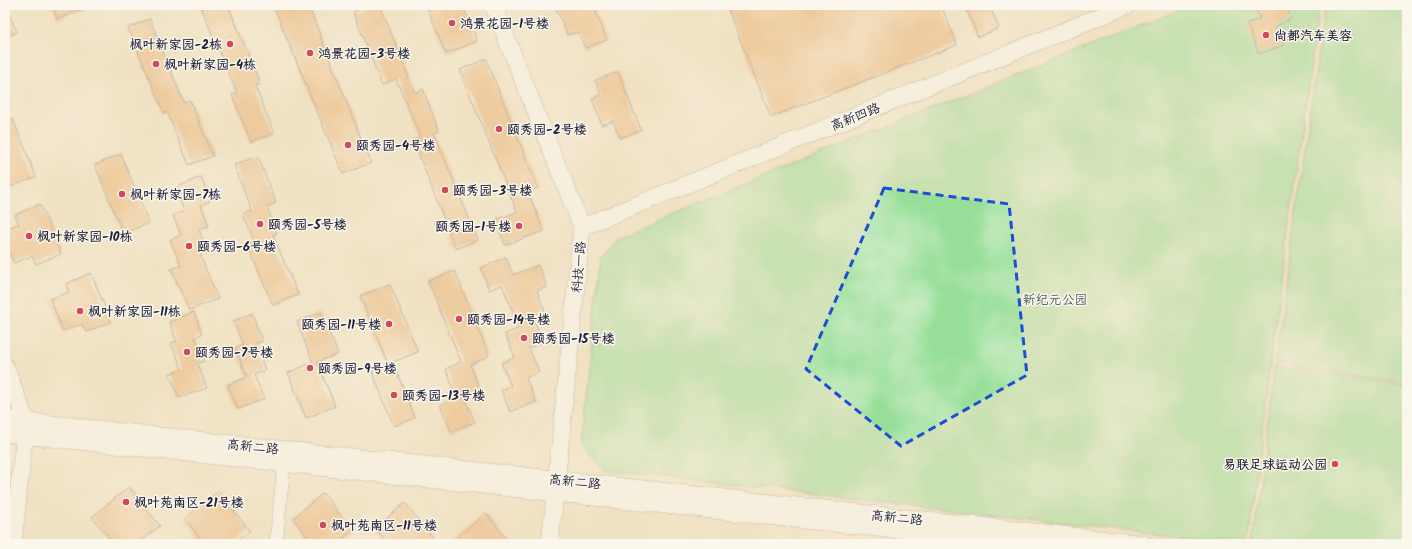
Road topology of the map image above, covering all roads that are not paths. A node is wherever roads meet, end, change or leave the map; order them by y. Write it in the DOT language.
graph roads {
  1 [pos="493,5"];
  2 [pos="1128,5"];
  3 [pos="582,227"];
  4 [pos="5,366"];
  5 [pos="5,419"];
  6 [pos="25,428"];
  7 [pos="5,433"];
  8 [pos="285,456"];
  9 [pos="557,486"];
  10 [pos="13,544"];
  11 [pos="276,544"];
  12 [pos="550,544"];
  13 [pos="1024,544"];
  14 [pos="1144,544"];
  1 -- 3 [label="street, 科技一路"];
  2 -- 3 [label="street, 高新四路"];
  3 -- 9 [label="street, 科技一路"];
  4 -- 6 [label="street"];
  5 -- 6 [label="street, 高新二路"];
  6 -- 7 [label="street, 高新二路"];
  6 -- 8 [label="street, 高新二路"];
  6 -- 10 [label="street"];
  8 -- 9 [label="street, 高新二路"];
  8 -- 11 [label="street"];
  9 -- 12 [label="street, 科技一路"];
  9 -- 13 [label="street, 高新二路"];
  9 -- 14 [label="street, 高新二路"];
}
